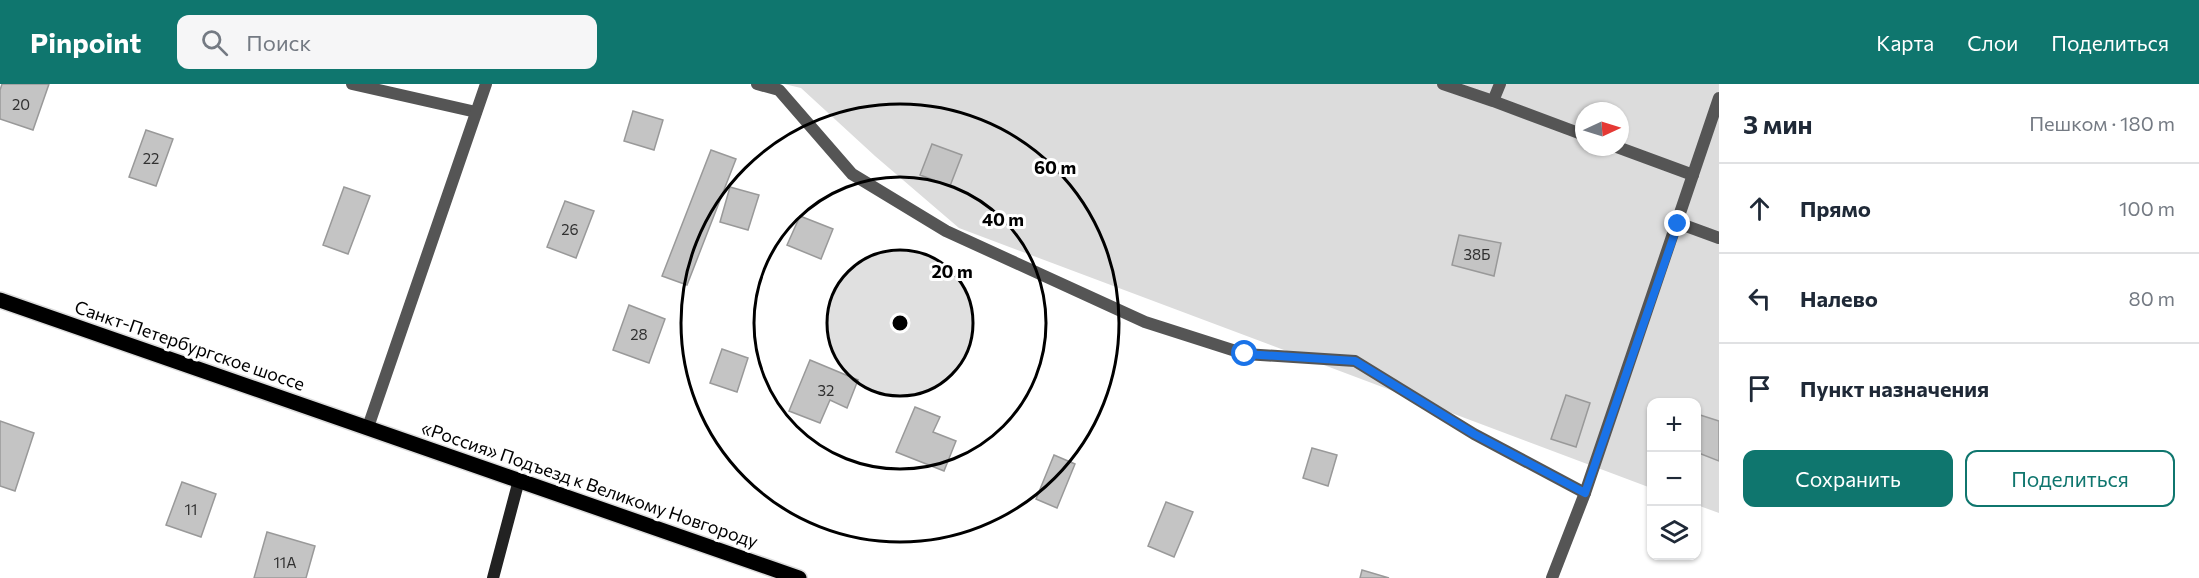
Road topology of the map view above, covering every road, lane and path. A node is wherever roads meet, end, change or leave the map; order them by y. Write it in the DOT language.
graph roads {
  1 [pos="352,84"];
  2 [pos="486,84"];
  3 [pos="757,84"];
  4 [pos="1443,84"];
  5 [pos="1500,84"];
  6 [pos="1719,98"];
  7 [pos="1493,101"];
  8 [pos="476,112"];
  9 [pos="1575,132"];
  10 [pos="1629,151"];
  11 [pos="1694,175"];
  12 [pos="1678,224"];
  13 [pos="1719,238"];
  14 [pos="0,300"];
  15 [pos="368,427"];
  16 [pos="519,480"];
  17 [pos="1585,493"];
  18 [pos="493,578"];
  19 [pos="799,578"];
  20 [pos="1552,578"];
  1 -- 8 [label="street"];
  2 -- 8 [label="street"];
  3 -- 17 [label="street"];
  4 -- 7 [label="street"];
  5 -- 7 [label="street"];
  6 -- 11 [label="street"];
  7 -- 9 [label="street"];
  8 -- 15 [label="street"];
  10 -- 11 [label="street"];
  11 -- 12 [label="street"];
  12 -- 13 [label="street"];
  12 -- 17 [label="street"];
  14 -- 15 [label="main road, Санкт-Петербургское шоссе"];
  15 -- 16 [label="main road, «Россия» Подъезд к Великому Новгороду"];
  16 -- 18 [label="street"];
  16 -- 19 [label="main road, «Россия» Подъезд к Великому Новгороду"];
  17 -- 20 [label="street"];
}
